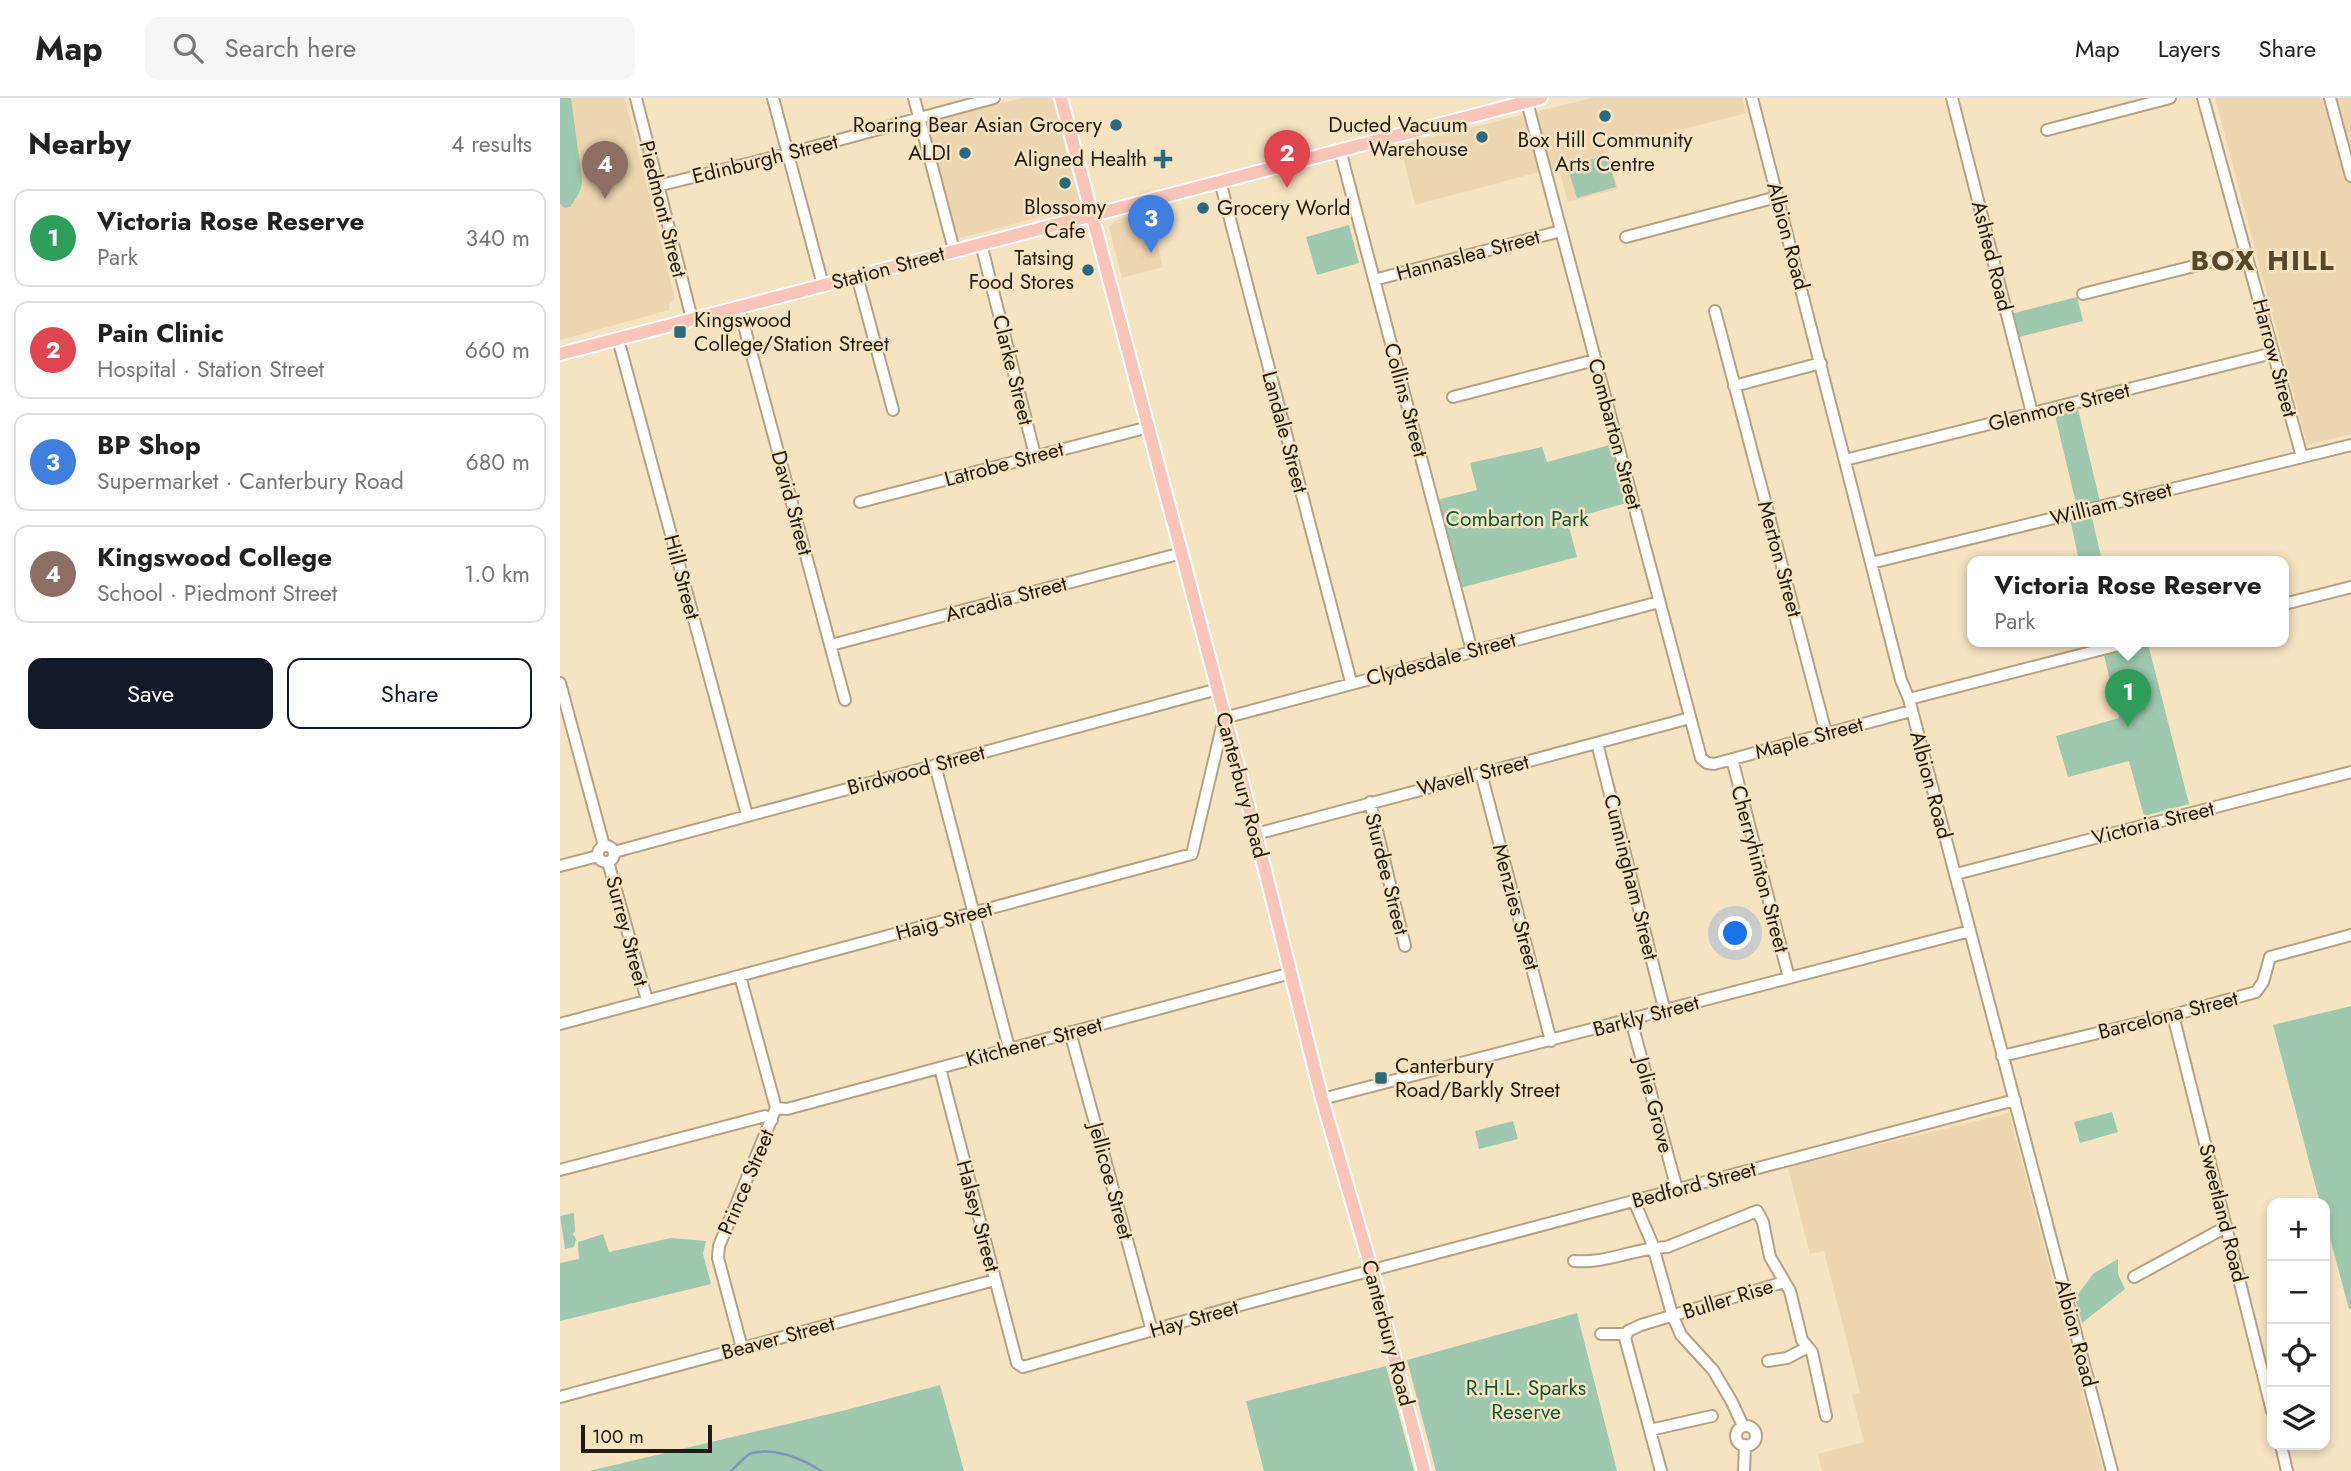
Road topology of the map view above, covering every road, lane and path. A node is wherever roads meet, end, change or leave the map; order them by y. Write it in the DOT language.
graph roads {
  1 [pos="636,98"];
  2 [pos="773,98"];
  3 [pos="914,98"];
  4 [pos="994,98"];
  5 [pos="1061,98"];
  6 [pos="1752,98"];
  7 [pos="1952,98"];
  8 [pos="2170,98"];
  9 [pos="2203,98"];
  10 [pos="2330,98"];
  11 [pos="1533,100"];
  12 [pos="919,118"];
  13 [pos="2047,130"];
  14 [pos="1340,150"];
  15 [pos="787,154"];
  16 [pos="2350,170"];
  17 [pos="1220,181"];
  18 [pos="657,186"];
  19 [pos="1777,197"];
  20 [pos="1094,214"];
  21 [pos="1561,231"];
  22 [pos="1626,237"];
  23 [pos="981,244"];
  24 [pos="954,250"];
  25 [pos="2246,253"];
  26 [pos="857,275"];
  27 [pos="1374,280"];
  28 [pos="823,285"];
  29 [pos="2083,294"];
  30 [pos="739,307"];
  31 [pos="1714,311"];
  32 [pos="692,319"];
  33 [pos="618,339"];
  34 [pos="2273,353"];
  35 [pos="560,355"];
  36 [pos="1595,359"];
  37 [pos="1821,363"];
  38 [pos="1734,386"];
  39 [pos="1453,397"];
  40 [pos="893,410"];
  41 [pos="2032,414"];
  42 [pos="1149,427"];
  43 [pos="2351,445"];
  44 [pos="1035,456"];
  45 [pos="2302,457"];
  46 [pos="1844,460"];
  47 [pos="860,502"];
  48 [pos="1182,553"];
  49 [pos="1871,563"];
  50 [pos="2351,587"];
  51 [pos="1659,602"];
  52 [pos="2289,603"];
  53 [pos="831,646"];
  54 [pos="2111,647"];
  55 [pos="1472,651"];
  56 [pos="1351,682"];
  57 [pos="560,683"];
  58 [pos="1218,689"];
  59 [pos="1909,699"];
  60 [pos="845,700"];
  61 [pos="1911,711"];
  62 [pos="1224,718"];
  63 [pos="1690,718"];
  64 [pos="1826,733"];
  65 [pos="1597,743"];
  66 [pos="1732,759"];
  67 [pos="1707,763"];
  68 [pos="935,765"];
  69 [pos="2351,772"];
  70 [pos="1481,773"];
  71 [pos="1370,802"];
  72 [pos="747,815"];
  73 [pos="1256,834"];
  74 [pos="609,853"];
  75 [pos="560,866"];
  76 [pos="1956,874"];
  77 [pos="973,913"];
  78 [pos="1970,931"];
  79 [pos="2351,935"];
  80 [pos="1405,946"];
  81 [pos="1291,973"];
  82 [pos="740,975"];
  83 [pos="1789,978"];
  84 [pos="647,1000"];
  85 [pos="1665,1012"];
  86 [pos="2173,1015"];
  87 [pos="1631,1020"];
  88 [pos="560,1024"];
  89 [pos="1070,1032"];
  90 [pos="1551,1041"];
  91 [pos="1009,1048"];
  92 [pos="2002,1056"];
  93 [pos="940,1068"];
  94 [pos="1322,1099"];
  95 [pos="2015,1100"];
  96 [pos="776,1108"];
  97 [pos="772,1119"];
  98 [pos="560,1170"];
  99 [pos="1677,1189"];
  100 [pos="1634,1201"];
  101 [pos="2227,1227"];
  102 [pos="1653,1247"];
  103 [pos="1574,1261"];
  104 [pos="1372,1271"];
  105 [pos="2134,1278"];
  106 [pos="995,1280"];
  107 [pos="1784,1282"];
  108 [pos="1673,1316"];
  109 [pos="1152,1331"];
  110 [pos="1601,1334"];
  111 [pos="1627,1334"];
  112 [pos="1808,1347"];
  113 [pos="742,1348"];
  114 [pos="1768,1362"];
  115 [pos="1017,1363"];
  116 [pos="2267,1391"];
  117 [pos="560,1397"];
  118 [pos="1712,1416"];
  119 [pos="1826,1416"];
  120 [pos="1650,1430"];
  121 [pos="2282,1450"];
  122 [pos="1424,1471"];
  123 [pos="1661,1471"];
  124 [pos="1744,1471"];
  125 [pos="2112,1471"];
  126 [pos="2287,1471"];
  1 -- 18 [label="street, Piedmont Street"];
  2 -- 15 [label="street"];
  3 -- 12 [label="street"];
  4 -- 12 [label="street, Edinburgh Street"];
  5 -- 20 [label="main road, Canterbury Road"];
  6 -- 19 [label="street, Albion Road"];
  7 -- 41 [label="street, Ashted Road"];
  8 -- 13 [label="street"];
  9 -- 25 [label="street, Harrow Street"];
  10 -- 16 [label="street"];
  11 -- 14 [label="main road, Station Street"];
  11 -- 21 [label="street, Combarton Street"];
  12 -- 15 [label="street, Edinburgh Street"];
  12 -- 24 [label="street"];
  14 -- 17 [label="main road, Station Street"];
  14 -- 27 [label="street, Collins Street"];
  15 -- 18 [label="street, Edinburgh Street"];
  15 -- 28 [label="street"];
  17 -- 20 [label="main road, Station Street"];
  17 -- 56 [label="street, Landale Street"];
  18 -- 32 [label="street, Piedmont Street"];
  19 -- 22 [label="street"];
  19 -- 37 [label="street, Albion Road"];
  20 -- 23 [label="main road, Station Street"];
  20 -- 42 [label="main road, Canterbury Road"];
  21 -- 27 [label="street, Hannaslea Street"];
  21 -- 36 [label="street, Combarton Street"];
  23 -- 24 [label="main road, Station Street"];
  23 -- 44 [label="street, Clarke Street"];
  24 -- 26 [label="main road, Station Street"];
  25 -- 29 [label="street"];
  25 -- 34 [label="street, Harrow Street"];
  26 -- 28 [label="main road, Station Street"];
  26 -- 40 [label="street"];
  27 -- 55 [label="street, Collins Street"];
  28 -- 30 [label="main road, Station Street"];
  30 -- 32 [label="main road, Station Street"];
  30 -- 53 [label="street, David Street"];
  31 -- 38 [label="street, Merton Street"];
  32 -- 33 [label="main road, Station Street"];
  33 -- 35 [label="main road, Station Street"];
  33 -- 72 [label="street, Hill Street"];
  34 -- 41 [label="street, Glenmore Street"];
  34 -- 45 [label="street, Harrow Street"];
  36 -- 39 [label="street"];
  36 -- 51 [label="street, Combarton Street"];
  37 -- 38 [label="street"];
  37 -- 46 [label="street, Albion Road"];
  38 -- 64 [label="street, Merton Street"];
  41 -- 46 [label="street, Glenmore Street"];
  42 -- 44 [label="street, Latrobe Street"];
  42 -- 48 [label="main road, Canterbury Road"];
  43 -- 45 [label="street, William Street"];
  44 -- 47 [label="street, Latrobe Street"];
  45 -- 49 [label="street, William Street"];
  46 -- 49 [label="street, Albion Road"];
  48 -- 53 [label="street, Arcadia Street"];
  48 -- 58 [label="main road, Canterbury Road"];
  49 -- 59 [label="street, Albion Road"];
  50 -- 52 [label="street"];
  51 -- 55 [label="street, Clydesdale Street"];
  51 -- 63 [label="street, Combarton Street"];
  53 -- 60 [label="street, David Street"];
  54 -- 59 [label="street"];
  55 -- 56 [label="street, Clydesdale Street"];
  56 -- 62 [label="street, Clydesdale Street"];
  57 -- 74 [label="street, Surrey Street"];
  58 -- 62 [label="main road, Canterbury Road"];
  58 -- 68 [label="street, Birdwood Street"];
  59 -- 61 [label="street, Albion Road"];
  61 -- 64 [label="street, Maple Street"];
  61 -- 76 [label="street, Albion Road"];
  62 -- 73 [label="main road, Canterbury Road"];
  62 -- 77 [label="street, Haig Street"];
  63 -- 65 [label="street, Wavell Street"];
  63 -- 67 [label="street, Combarton Street"];
  64 -- 66 [label="street, Maple Street"];
  65 -- 70 [label="street, Wavell Street"];
  65 -- 85 [label="street, Cunningham Street"];
  66 -- 67 [label="street, Maple Street"];
  66 -- 83 [label="street, Cherryhinton Street"];
  68 -- 72 [label="street, Birdwood Street"];
  68 -- 77 [label="street"];
  69 -- 76 [label="street, Victoria Street"];
  70 -- 71 [label="street, Wavell Street"];
  70 -- 90 [label="street, Menzies Street"];
  71 -- 73 [label="street, Wavell Street"];
  71 -- 80 [label="street, Sturdee Street"];
  72 -- 74 [label="street, Birdwood Street"];
  73 -- 81 [label="main road, Canterbury Road"];
  74 -- 75 [label="street"];
  74 -- 84 [label="street, Surrey Street"];
  76 -- 78 [label="street, Albion Road"];
  77 -- 82 [label="street, Haig Street"];
  77 -- 91 [label="street"];
  78 -- 83 [label="street, Barkly Street"];
  78 -- 92 [label="street, Albion Road"];
  79 -- 86 [label="street, Barcelona Street"];
  81 -- 89 [label="street, Kitchener Street"];
  81 -- 94 [label="main road, Canterbury Road"];
  82 -- 84 [label="street, Haig Street"];
  82 -- 96 [label="street, Prince Street"];
  83 -- 85 [label="street, Barkly Street"];
  84 -- 88 [label="street, Haig Street"];
  85 -- 87 [label="street, Barkly Street"];
  86 -- 92 [label="street, Barcelona Street"];
  86 -- 101 [label="street, Sweetland Road"];
  87 -- 90 [label="street, Barkly Street"];
  87 -- 99 [label="street, Jolie Grove"];
  89 -- 91 [label="street, Kitchener Street"];
  89 -- 109 [label="street, Jellicoe Street"];
  90 -- 94 [label="street, Barkly Street"];
  91 -- 93 [label="street, Kitchener Street"];
  92 -- 95 [label="street, Albion Road"];
  93 -- 96 [label="street, Kitchener Street"];
  93 -- 106 [label="street, Halsey Street"];
  94 -- 104 [label="main road, Canterbury Road"];
  95 -- 99 [label="street, Bedford Street"];
  95 -- 125 [label="street, Albion Road"];
  96 -- 97 [label="street, Prince Street"];
  97 -- 98 [label="street"];
  97 -- 113 [label="street, Prince Street"];
  99 -- 100 [label="street, Bedford Street"];
  100 -- 102 [label="street"];
  100 -- 104 [label="street, Bedford Street"];
  101 -- 105 [label="street"];
  101 -- 116 [label="street, Sweetland Road"];
  102 -- 103 [label="street"];
  102 -- 107 [label="street"];
  102 -- 108 [label="street"];
  104 -- 109 [label="street, Hay Street"];
  104 -- 122 [label="main road, Canterbury Road"];
  106 -- 113 [label="street, Beaver Street"];
  106 -- 115 [label="street, Halsey Street"];
  107 -- 108 [label="street, Buller Rise"];
  107 -- 112 [label="street"];
  108 -- 111 [label="street, Buller Rise"];
  108 -- 124 [label="street"];
  109 -- 115 [label="street, Hay Street"];
  110 -- 111 [label="street"];
  111 -- 120 [label="street"];
  112 -- 114 [label="street"];
  112 -- 119 [label="street"];
  113 -- 117 [label="street, Beaver Street"];
  118 -- 120 [label="street"];
  120 -- 123 [label="street"];
  121 -- 126 [label="street"];
}
